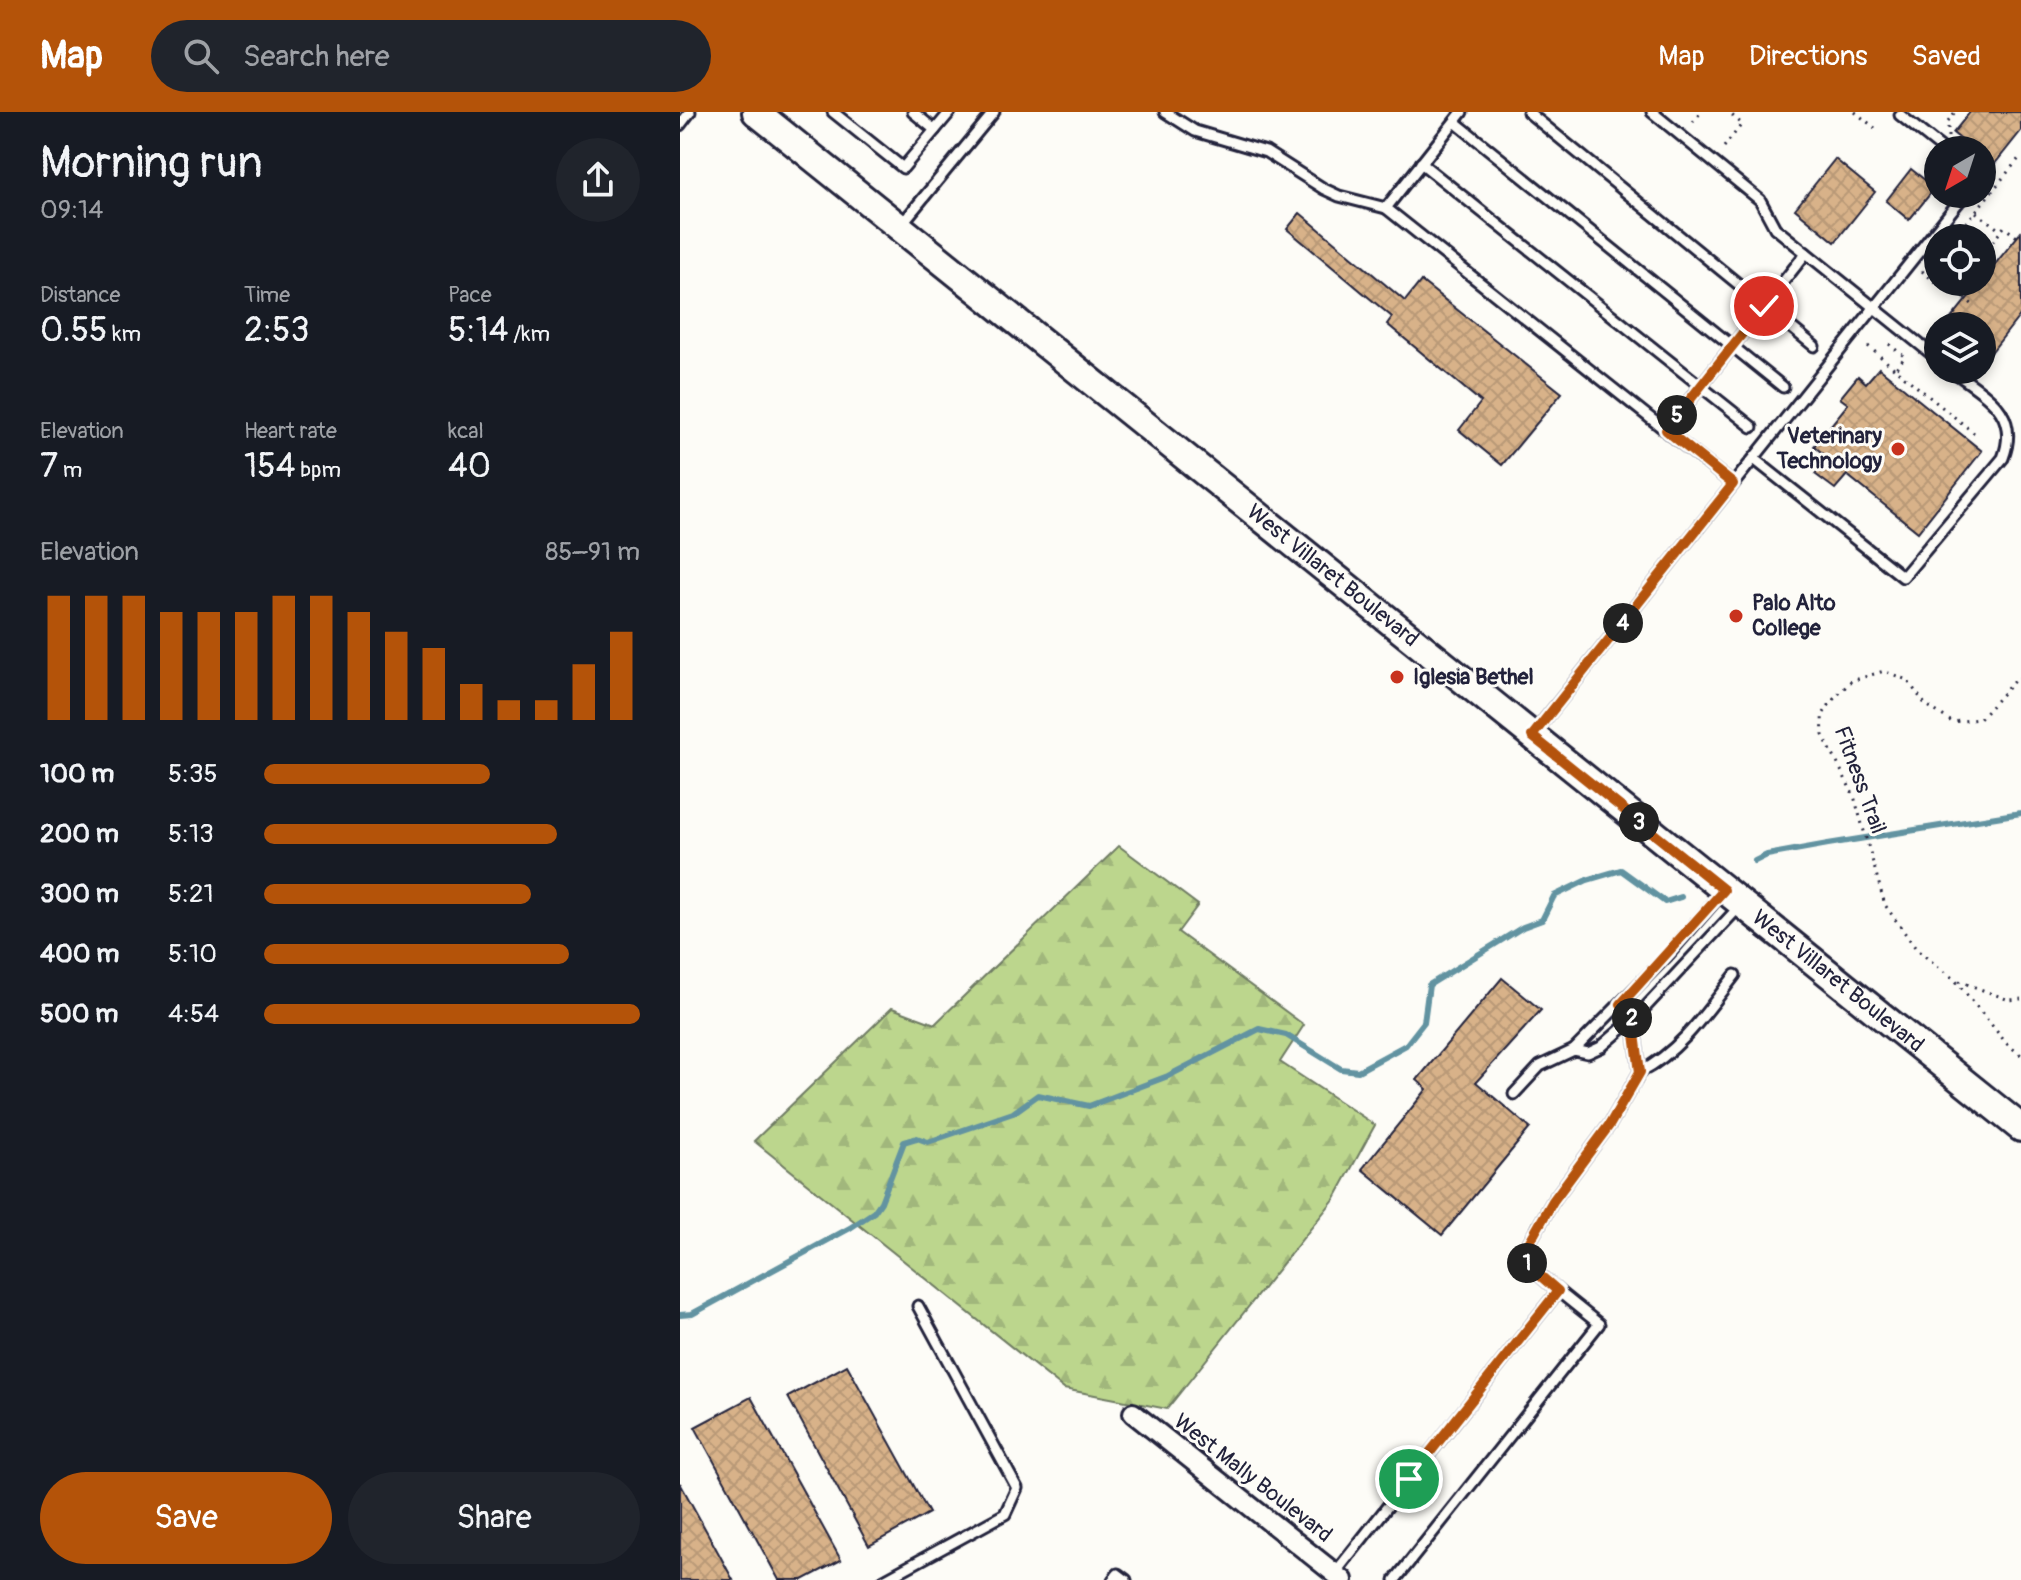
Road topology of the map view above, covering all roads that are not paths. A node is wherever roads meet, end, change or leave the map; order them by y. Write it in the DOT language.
graph roads {
  1 [pos="690,112"];
  2 [pos="756,112"];
  3 [pos="833,112"];
  4 [pos="913,112"];
  5 [pos="950,112"];
  6 [pos="994,112"];
  7 [pos="1165,112"];
  8 [pos="1462,112"];
  9 [pos="1528,112"];
  10 [pos="1652,112"];
  11 [pos="1900,115"];
  12 [pos="1455,122"];
  13 [pos="680,125"];
  14 [pos="935,130"];
  15 [pos="1932,136"];
  16 [pos="1421,163"];
  17 [pos="1386,208"];
  18 [pos="1954,208"];
  19 [pos="899,228"];
  20 [pos="1806,253"];
  21 [pos="1764,306"];
  22 [pos="1875,308"];
  23 [pos="1732,346"];
  24 [pos="1814,346"];
  25 [pos="1924,348"];
  26 [pos="1969,384"];
  27 [pos="1701,386"];
  28 [pos="1783,387"];
  29 [pos="1752,427"];
  30 [pos="1666,430"];
  31 [pos="1754,459"];
  32 [pos="1733,484"];
  33 [pos="1532,736"];
  34 [pos="1733,897"];
  35 [pos="1735,975"];
  36 [pos="1621,1004"];
  37 [pos="1633,1019"];
  38 [pos="1574,1050"];
  39 [pos="1640,1072"];
  40 [pos="1514,1094"];
  41 [pos="2021,1128"];
  42 [pos="1558,1291"];
  43 [pos="918,1306"];
  44 [pos="1133,1413"];
  45 [pos="1339,1577"];
  46 [pos="884,1580"];
  47 [pos="1113,1580"];
  48 [pos="1126,1580"];
  49 [pos="1395,1580"];
  1 -- 13 [label="lane"];
  2 -- 19 [label="street, West Villaret Boulevard"];
  3 -- 14 [label="lane"];
  4 -- 14 [label="lane"];
  5 -- 14 [label="lane"];
  6 -- 19 [label="lane"];
  7 -- 17 [label="lane"];
  8 -- 12 [label="lane"];
  9 -- 21 [label="lane"];
  10 -- 20 [label="lane"];
  11 -- 15 [label="lane"];
  12 -- 16 [label="lane"];
  12 -- 23 [label="lane"];
  16 -- 17 [label="lane"];
  16 -- 27 [label="lane"];
  17 -- 30 [label="lane"];
  18 -- 22 [label="lane"];
  19 -- 33 [label="street, West Villaret Boulevard"];
  20 -- 21 [label="lane"];
  20 -- 22 [label="lane"];
  21 -- 23 [label="lane"];
  21 -- 24 [label="lane"];
  22 -- 25 [label="lane"];
  22 -- 31 [label="lane"];
  23 -- 27 [label="lane"];
  23 -- 28 [label="lane"];
  26 -- 31 [label="lane"];
  27 -- 29 [label="lane"];
  27 -- 30 [label="lane"];
  30 -- 32 [label="lane"];
  31 -- 32 [label="lane"];
  32 -- 33 [label="lane"];
  33 -- 34 [label="street, West Villaret Boulevard"];
  34 -- 36 [label="lane"];
  34 -- 37 [label="lane"];
  34 -- 41 [label="street, West Villaret Boulevard"];
  35 -- 39 [label="lane"];
  36 -- 37 [label="lane"];
  36 -- 38 [label="lane"];
  37 -- 38 [label="lane"];
  37 -- 39 [label="lane"];
  38 -- 40 [label="lane"];
  39 -- 42 [label="lane"];
  42 -- 45 [label="lane"];
  42 -- 49 [label="lane"];
  43 -- 46 [label="lane"];
  44 -- 45 [label="street, West Mally Boulevard"];
  47 -- 48 [label="lane"];
}
